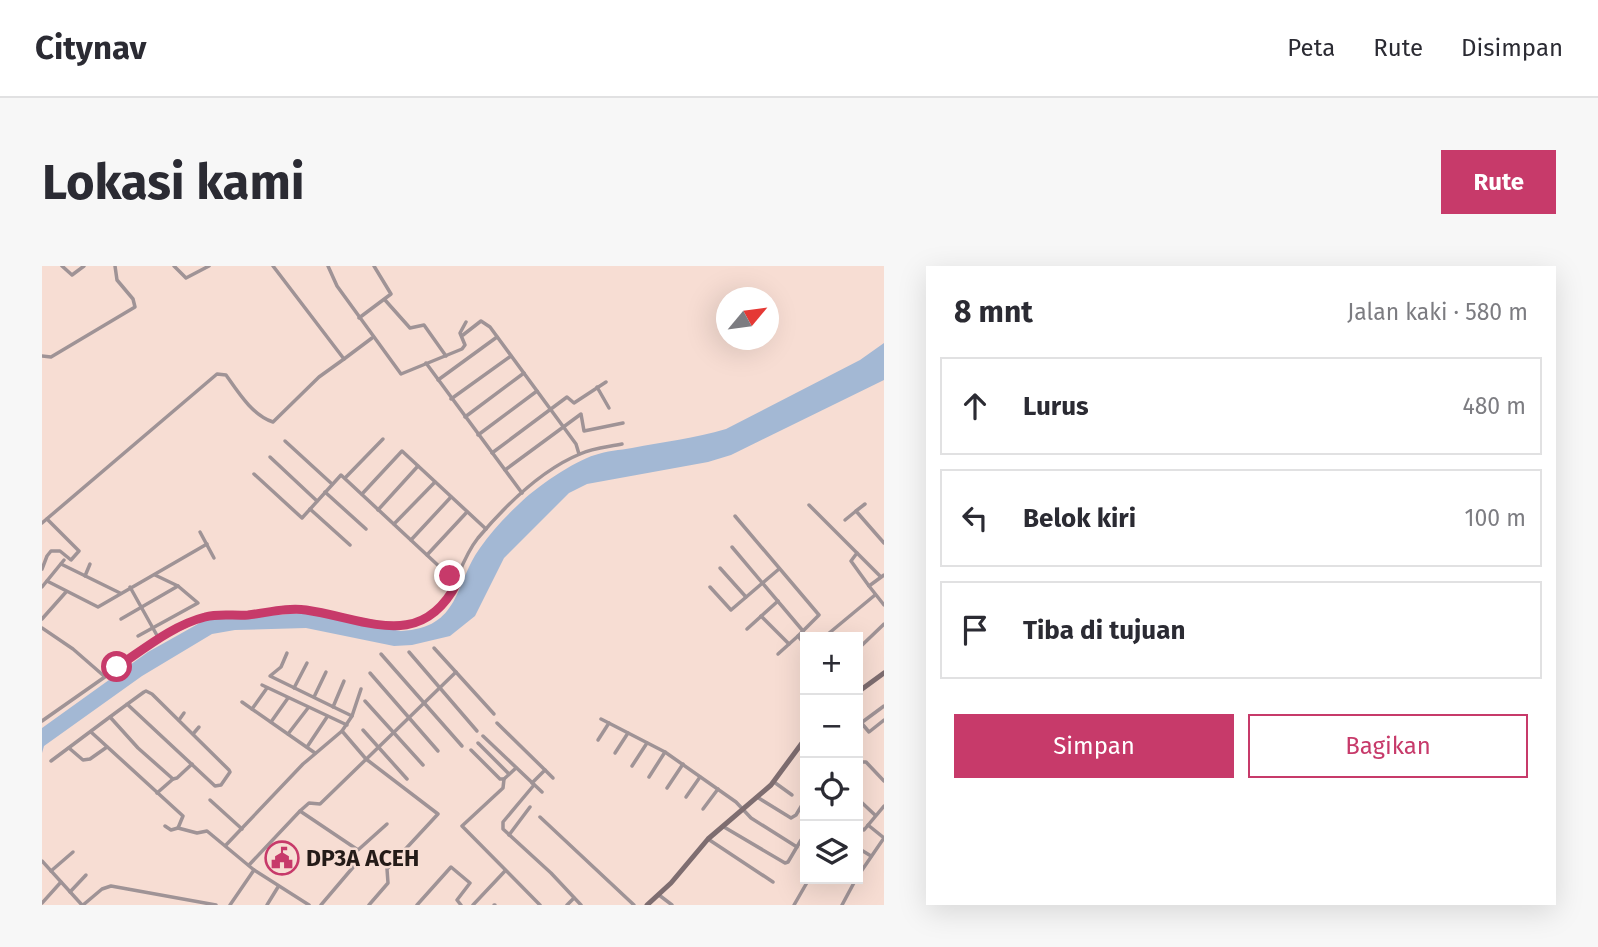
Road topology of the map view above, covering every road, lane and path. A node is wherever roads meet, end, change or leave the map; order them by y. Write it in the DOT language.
graph roads {
  1 [pos="61,266"];
  2 [pos="84,266"];
  3 [pos="115,266"];
  4 [pos="174,266"];
  5 [pos="209,266"];
  6 [pos="273,266"];
  7 [pos="374,266"];
  8 [pos="329,267"];
  9 [pos="386,300"];
  10 [pos="359,318"];
  11 [pos="466,322"];
  12 [pos="463,335"];
  13 [pos="372,337"];
  14 [pos="497,337"];
  15 [pos="42,356"];
  16 [pos="446,356"];
  17 [pos="511,356"];
  18 [pos="344,359"];
  19 [pos="426,363"];
  20 [pos="524,373"];
  21 [pos="438,380"];
  22 [pos="606,382"];
  23 [pos="597,387"];
  24 [pos="537,391"];
  25 [pos="451,399"];
  26 [pos="609,408"];
  27 [pos="550,409"];
  28 [pos="465,417"];
  29 [pos="623,423"];
  30 [pos="563,428"];
  31 [pos="478,435"];
  32 [pos="383,439"];
  33 [pos="285,441"];
  34 [pos="622,444"];
  35 [pos="492,453"];
  36 [pos="579,454"];
  37 [pos="270,457"];
  38 [pos="418,466"];
  39 [pos="505,470"];
  40 [pos="254,474"];
  41 [pos="345,478"];
  42 [pos="435,482"];
  43 [pos="332,484"];
  44 [pos="325,492"];
  45 [pos="522,493"];
  46 [pos="362,494"];
  47 [pos="451,497"];
  48 [pos="317,500"];
  49 [pos="865,504"];
  50 [pos="809,505"];
  51 [pos="310,509"];
  52 [pos="379,510"];
  53 [pos="856,511"];
  54 [pos="467,512"];
  55 [pos="735,516"];
  56 [pos="47,519"];
  57 [pos="845,520"];
  58 [pos="42,523"];
  59 [pos="394,524"];
  60 [pos="366,529"];
  61 [pos="486,530"];
  62 [pos="200,532"];
  63 [pos="411,540"];
  64 [pos="884,543"];
  65 [pos="207,544"];
  66 [pos="350,545"];
  67 [pos="732,547"];
  68 [pos="857,552"];
  69 [pos="427,555"];
  70 [pos="214,558"];
  71 [pos="90,564"];
  72 [pos="720,568"];
  73 [pos="42,569"];
  74 [pos="779,569"];
  75 [pos="153,574"];
  76 [pos="85,576"];
  77 [pos="882,576"];
  78 [pos="47,582"];
  79 [pos="457,583"];
  80 [pos="763,583"];
  81 [pos="178,586"];
  82 [pos="869,586"];
  83 [pos="42,587"];
  84 [pos="130,587"];
  85 [pos="710,587"];
  86 [pos="66,591"];
  87 [pos="120,593"];
  88 [pos="875,595"];
  89 [pos="746,597"];
  90 [pos="778,601"];
  91 [pos="884,606"];
  92 [pos="141,608"];
  93 [pos="761,616"];
  94 [pos="42,619"];
  95 [pos="121,619"];
  96 [pos="884,625"];
  97 [pos="42,628"];
  98 [pos="153,628"];
  99 [pos="747,629"];
  100 [pos="803,631"];
  101 [pos="830,632"];
  102 [pos="138,636"];
  103 [pos="798,636"];
  104 [pos="159,639"];
  105 [pos="800,639"];
  106 [pos="789,644"];
  107 [pos="863,644"];
  108 [pos="434,648"];
  109 [pos="409,652"];
  110 [pos="287,653"];
  111 [pos="381,653"];
  112 [pos="778,654"];
  113 [pos="307,663"];
  114 [pos="326,672"];
  115 [pos="457,672"];
  116 [pos="370,673"];
  117 [pos="884,673"];
  118 [pos="104,677"];
  119 [pos="344,681"];
  120 [pos="262,685"];
  121 [pos="440,687"];
  122 [pos="267,688"];
  123 [pos="294,688"];
  124 [pos="361,688"];
  125 [pos="863,688"];
  126 [pos="288,698"];
  127 [pos="314,698"];
  128 [pos="365,701"];
  129 [pos="242,702"];
  130 [pos="426,702"];
  131 [pos="127,704"];
  132 [pos="884,706"];
  133 [pos="308,707"];
  134 [pos="332,707"];
  135 [pos="252,709"];
  136 [pos="184,713"];
  137 [pos="494,715"];
  138 [pos="327,716"];
  139 [pos="352,716"];
  140 [pos="110,717"];
  141 [pos="409,717"];
  142 [pos="601,719"];
  143 [pos="863,719"];
  144 [pos="179,720"];
  145 [pos="884,720"];
  146 [pos="42,721"];
  147 [pos="271,722"];
  148 [pos="497,723"];
  149 [pos="609,723"];
  150 [pos="347,725"];
  151 [pos="863,725"];
  152 [pos="199,727"];
  153 [pos="363,730"];
  154 [pos="90,731"];
  155 [pos="342,731"];
  156 [pos="393,731"];
  157 [pos="477,731"];
  158 [pos="193,733"];
  159 [pos="628,733"];
  160 [pos="288,734"];
  161 [pos="483,736"];
  162 [pos="598,740"];
  163 [pos="478,743"];
  164 [pos="646,743"];
  165 [pos="378,746"];
  166 [pos="462,746"];
  167 [pos="107,747"];
  168 [pos="307,747"];
  169 [pos="800,747"];
  170 [pos="69,748"];
  171 [pos="471,750"];
  172 [pos="438,751"];
  173 [pos="666,752"];
  174 [pos="315,753"];
  175 [pos="615,753"];
  176 [pos="366,759"];
  177 [pos="51,761"];
  178 [pos="863,762"];
  179 [pos="192,764"];
  180 [pos="683,764"];
  181 [pos="423,765"];
  182 [pos="632,766"];
  183 [pos="517,768"];
  184 [pos="545,771"];
  185 [pos="509,774"];
  186 [pos="649,777"];
  187 [pos="700,777"];
  188 [pos="553,778"];
  189 [pos="173,779"];
  190 [pos="407,779"];
  191 [pos="504,779"];
  192 [pos="884,781"];
  193 [pos="774,782"];
  194 [pos="533,784"];
  195 [pos="667,788"];
  196 [pos="718,789"];
  197 [pos="542,792"];
  198 [pos="157,793"];
  199 [pos="792,794"];
  200 [pos="686,797"];
  201 [pos="757,797"];
  202 [pos="210,800"];
  203 [pos="863,804"];
  204 [pos="884,806"];
  205 [pos="530,807"];
  206 [pos="800,808"];
  207 [pos="703,809"];
  208 [pos="743,810"];
  209 [pos="300,811"];
  210 [pos="875,815"];
  211 [pos="540,817"];
  212 [pos="387,824"];
  213 [pos="868,825"];
  214 [pos="165,826"];
  215 [pos="724,827"];
  216 [pos="178,828"];
  217 [pos="242,829"];
  218 [pos="863,830"];
  219 [pos="509,835"];
  220 [pos="708,839"];
  221 [pos="800,842"];
  222 [pos="226,845"];
  223 [pos="797,847"];
  224 [pos="863,851"];
  225 [pos="73,852"];
  226 [pos="871,856"];
  227 [pos="42,862"];
  228 [pos="355,865"];
  229 [pos="249,866"];
  230 [pos="863,868"];
  231 [pos="254,870"];
  232 [pos="51,871"];
  233 [pos="505,871"];
  234 [pos="86,875"];
  235 [pos="61,881"];
  236 [pos="773,882"];
  237 [pos="805,884"];
  238 [pos="853,884"];
  239 [pos="278,887"];
  240 [pos="70,892"];
  241 [pos="659,895"];
  242 [pos="574,898"];
  243 [pos="183,902"];
  244 [pos="42,903"];
  245 [pos="306,904"];
  246 [pos="83,905"];
  247 [pos="216,905"];
  248 [pos="230,905"];
  249 [pos="267,905"];
  250 [pos="321,905"];
  251 [pos="369,905"];
  252 [pos="417,905"];
  253 [pos="461,905"];
  254 [pos="473,905"];
  255 [pos="540,905"];
  256 [pos="567,905"];
  257 [pos="581,905"];
  258 [pos="634,905"];
  259 [pos="647,905"];
  260 [pos="672,905"];
  261 [pos="794,905"];
  262 [pos="842,905"];
  1 -- 2 [label="street"];
  3 -- 15 [label="street"];
  4 -- 5 [label="street"];
  6 -- 18 [label="street"];
  7 -- 9 [label="street"];
  8 -- 10 [label="street"];
  9 -- 10 [label="street"];
  9 -- 16 [label="street"];
  10 -- 13 [label="street"];
  11 -- 16 [label="street"];
  12 -- 14 [label="street"];
  13 -- 18 [label="street"];
  13 -- 19 [label="street"];
  14 -- 17 [label="street"];
  14 -- 21 [label="street"];
  16 -- 19 [label="street"];
  17 -- 20 [label="street"];
  17 -- 25 [label="street"];
  18 -- 56 [label="street"];
  19 -- 21 [label="street"];
  20 -- 24 [label="street"];
  20 -- 28 [label="street"];
  21 -- 25 [label="street"];
  22 -- 23 [label="street"];
  23 -- 26 [label="street"];
  23 -- 27 [label="street"];
  24 -- 27 [label="street"];
  24 -- 31 [label="street"];
  25 -- 28 [label="street"];
  27 -- 30 [label="street"];
  27 -- 35 [label="street"];
  28 -- 31 [label="street"];
  29 -- 30 [label="street"];
  30 -- 36 [label="street"];
  30 -- 39 [label="street"];
  31 -- 35 [label="street"];
  32 -- 41 [label="street"];
  33 -- 43 [label="street"];
  34 -- 36 [label="street"];
  35 -- 39 [label="street"];
  36 -- 45 [label="street"];
  37 -- 48 [label="street"];
  38 -- 42 [label="street"];
  38 -- 46 [label="street"];
  38 -- 52 [label="street"];
  39 -- 45 [label="street"];
  40 -- 51 [label="street"];
  41 -- 43 [label="street"];
  41 -- 46 [label="street"];
  42 -- 47 [label="street"];
  42 -- 59 [label="street"];
  43 -- 44 [label="street"];
  44 -- 48 [label="street"];
  44 -- 60 [label="street"];
  45 -- 61 [label="street"];
  46 -- 52 [label="street"];
  47 -- 54 [label="street"];
  47 -- 63 [label="street"];
  48 -- 51 [label="street"];
  49 -- 53 [label="street"];
  50 -- 68 [label="street"];
  51 -- 66 [label="street"];
  52 -- 59 [label="street"];
  53 -- 57 [label="street"];
  53 -- 64 [label="street"];
  54 -- 61 [label="street"];
  54 -- 69 [label="street"];
  55 -- 74 [label="street"];
  56 -- 58 [label="street"];
  56 -- 73 [label="street"];
  59 -- 63 [label="street"];
  61 -- 79 [label="street"];
  62 -- 65 [label="street"];
  63 -- 69 [label="street"];
  65 -- 70 [label="street"];
  65 -- 75 [label="street"];
  67 -- 80 [label="street"];
  68 -- 77 [label="street"];
  68 -- 82 [label="street"];
  69 -- 79 [label="street"];
  71 -- 76 [label="street"];
  72 -- 89 [label="street"];
  74 -- 80 [label="street"];
  74 -- 100 [label="street"];
  75 -- 81 [label="street"];
  75 -- 84 [label="street"];
  76 -- 78 [label="street"];
  76 -- 87 [label="street"];
  77 -- 82 [label="street"];
  78 -- 83 [label="street"];
  78 -- 86 [label="street"];
  79 -- 104 [label="street"];
  80 -- 89 [label="street"];
  80 -- 90 [label="street"];
  81 -- 92 [label="street"];
  81 -- 98 [label="street"];
  82 -- 88 [label="street"];
  84 -- 87 [label="street"];
  84 -- 92 [label="street"];
  85 -- 89 [label="street"];
  86 -- 87 [label="street"];
  86 -- 94 [label="street"];
  88 -- 91 [label="street"];
  88 -- 101 [label="street"];
  90 -- 93 [label="street"];
  90 -- 100 [label="street"];
  92 -- 95 [label="street"];
  92 -- 98 [label="street"];
  93 -- 99 [label="street"];
  93 -- 106 [label="street"];
  96 -- 107 [label="street"];
  97 -- 118 [label="street"];
  98 -- 102 [label="street"];
  98 -- 104 [label="street"];
  100 -- 103 [label="street"];
  103 -- 105 [label="street"];
  103 -- 106 [label="street"];
  104 -- 118 [label="street"];
  106 -- 112 [label="street"];
  108 -- 115 [label="street"];
  109 -- 121 [label="street"];
  110 -- 123 [label="street"];
  111 -- 130 [label="street"];
  113 -- 123 [label="street"];
  114 -- 127 [label="street"];
  115 -- 121 [label="street"];
  115 -- 137 [label="street"];
  116 -- 141 [label="street"];
  117 -- 125 [label="street"];
  118 -- 146 [label="street"];
  119 -- 134 [label="street"];
  120 -- 122 [label="street"];
  121 -- 130 [label="street"];
  121 -- 157 [label="street"];
  122 -- 126 [label="street"];
  122 -- 135 [label="street"];
  123 -- 127 [label="street"];
  124 -- 139 [label="street"];
  126 -- 133 [label="street"];
  126 -- 147 [label="street"];
  127 -- 134 [label="street"];
  128 -- 156 [label="street"];
  129 -- 135 [label="street"];
  130 -- 141 [label="street"];
  130 -- 166 [label="street"];
  131 -- 140 [label="street"];
  131 -- 144 [label="street"];
  131 -- 179 [label="street"];
  132 -- 143 [label="street"];
  133 -- 138 [label="street"];
  133 -- 160 [label="street"];
  134 -- 139 [label="street"];
  135 -- 147 [label="street"];
  136 -- 144 [label="street"];
  138 -- 150 [label="street"];
  138 -- 168 [label="street"];
  139 -- 150 [label="street"];
  140 -- 154 [label="street"];
  140 -- 189 [label="street"];
  141 -- 156 [label="street"];
  141 -- 172 [label="street"];
  142 -- 149 [label="street"];
  144 -- 158 [label="street"];
  145 -- 151 [label="street"];
  147 -- 160 [label="street"];
  148 -- 184 [label="street"];
  149 -- 159 [label="street"];
  149 -- 162 [label="street"];
  150 -- 155 [label="street"];
  152 -- 158 [label="street"];
  153 -- 165 [label="street"];
  154 -- 167 [label="street"];
  154 -- 170 [label="street"];
  155 -- 174 [label="street"];
  155 -- 176 [label="street"];
  156 -- 165 [label="street"];
  156 -- 181 [label="street"];
  158 -- 179 [label="street"];
  159 -- 164 [label="street"];
  159 -- 175 [label="street"];
  160 -- 168 [label="street"];
  161 -- 183 [label="street"];
  163 -- 185 [label="street"];
  164 -- 173 [label="street"];
  164 -- 182 [label="street"];
  165 -- 176 [label="street"];
  165 -- 190 [label="street"];
  167 -- 170 [label="street"];
  167 -- 198 [label="street"];
  168 -- 174 [label="street"];
  169 -- 193 [label="street"];
  170 -- 177 [label="street"];
  171 -- 191 [label="street"];
  173 -- 180 [label="street"];
  173 -- 186 [label="street"];
  174 -- 217 [label="street"];
  176 -- 209 [label="street"];
  176 -- 251 [label="street"];
  178 -- 192 [label="street"];
  179 -- 189 [label="street"];
  180 -- 187 [label="street"];
  180 -- 195 [label="street"];
  183 -- 185 [label="street"];
  183 -- 194 [label="street"];
  184 -- 188 [label="street"];
  184 -- 194 [label="street"];
  185 -- 191 [label="street"];
  187 -- 196 [label="street"];
  187 -- 200 [label="street"];
  189 -- 198 [label="street"];
  191 -- 233 [label="street"];
  193 -- 199 [label="street"];
  193 -- 201 [label="street"];
  194 -- 197 [label="street"];
  194 -- 219 [label="street"];
  196 -- 207 [label="street"];
  196 -- 208 [label="street"];
  198 -- 216 [label="street"];
  201 -- 206 [label="street"];
  201 -- 208 [label="street"];
  202 -- 217 [label="street"];
  203 -- 210 [label="street"];
  204 -- 210 [label="street"];
  205 -- 219 [label="street"];
  208 -- 215 [label="street"];
  208 -- 223 [label="street"];
  209 -- 212 [label="street"];
  209 -- 229 [label="street"];
  210 -- 213 [label="street"];
  211 -- 258 [label="street"];
  213 -- 218 [label="street"];
  213 -- 226 [label="street"];
  214 -- 216 [label="street"];
  215 -- 220 [label="street"];
  215 -- 223 [label="street"];
  216 -- 222 [label="street"];
  217 -- 222 [label="street"];
  219 -- 242 [label="street"];
  220 -- 236 [label="street"];
  220 -- 241 [label="street"];
  221 -- 223 [label="street"];
  222 -- 229 [label="street"];
  224 -- 226 [label="street"];
  225 -- 232 [label="street"];
  226 -- 230 [label="street"];
  227 -- 232 [label="street"];
  228 -- 250 [label="street"];
  229 -- 231 [label="street"];
  231 -- 239 [label="street"];
  231 -- 248 [label="street"];
  232 -- 235 [label="street"];
  233 -- 254 [label="street"];
  233 -- 255 [label="street"];
  234 -- 240 [label="street"];
  235 -- 240 [label="street"];
  235 -- 244 [label="street"];
  237 -- 261 [label="street"];
  238 -- 262 [label="street"];
  239 -- 245 [label="street"];
  239 -- 249 [label="street"];
  240 -- 246 [label="street"];
  241 -- 259 [label="street"];
  241 -- 260 [label="street"];
  242 -- 256 [label="street"];
  242 -- 257 [label="street"];
  243 -- 246 [label="street"];
  243 -- 247 [label="street"];
  252 -- 253 [label="street"];
}
